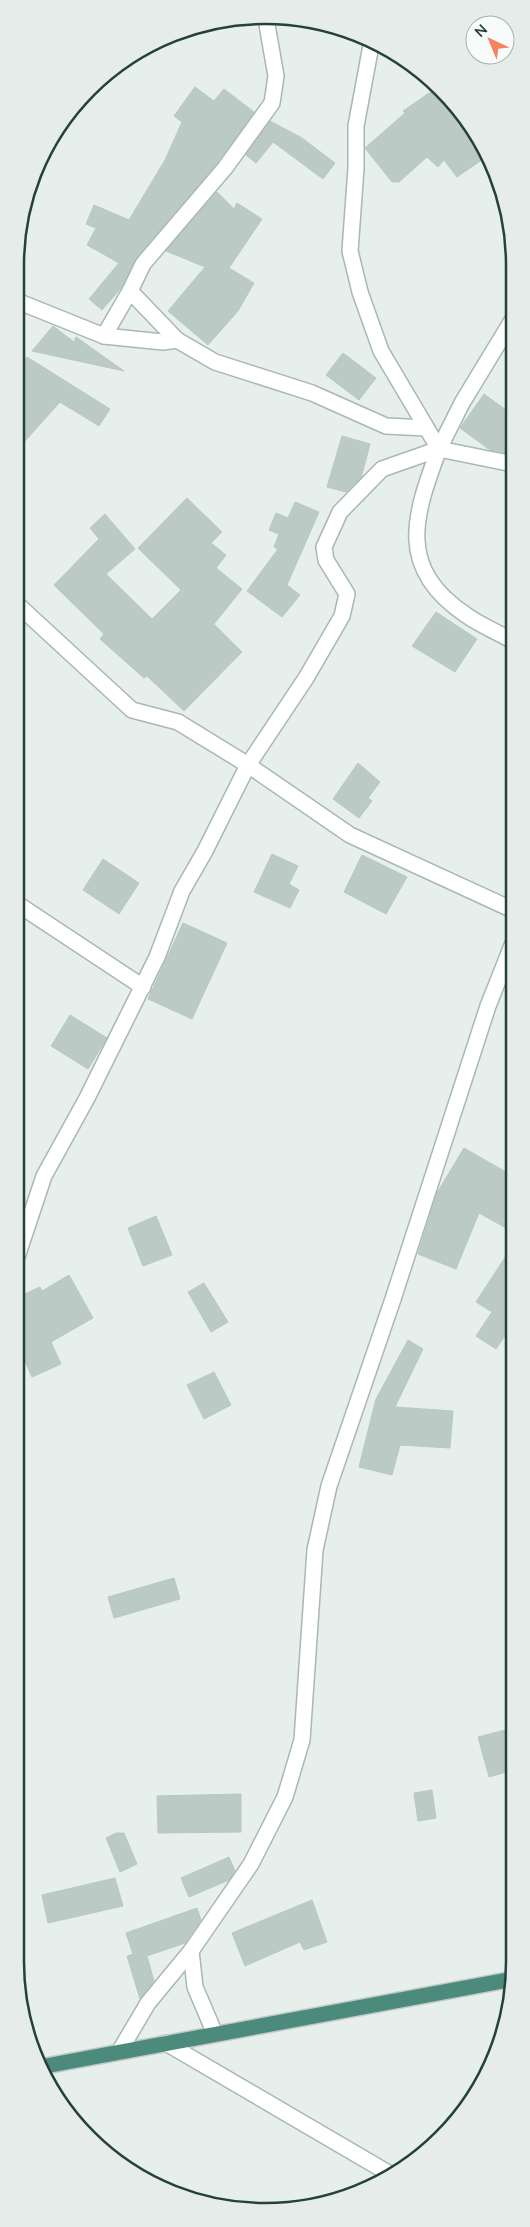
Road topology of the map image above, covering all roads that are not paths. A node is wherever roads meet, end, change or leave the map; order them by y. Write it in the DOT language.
graph roads {
  1 [pos="267,24"];
  2 [pos="370,48"];
  3 [pos="130,292"];
  4 [pos="24,304"];
  5 [pos="506,330"];
  6 [pos="104,336"];
  7 [pos="177,340"];
  8 [pos="426,428"];
  9 [pos="440,450"];
  10 [pos="506,463"];
  11 [pos="24,610"];
  12 [pos="506,637"];
  13 [pos="248,766"];
  14 [pos="506,907"];
  15 [pos="24,908"];
  16 [pos="506,968"];
  17 [pos="142,987"];
  18 [pos="24,1236"];
  19 [pos="192,1951"];
  20 [pos="506,1980"];
  21 [pos="215,2034"];
  22 [pos="166,2043"];
  23 [pos="119,2052"];
  24 [pos="47,2066"];
  25 [pos="385,2171"];
  1 -- 3 [label="street"];
  2 -- 8 [label="street"];
  3 -- 6 [label="street"];
  3 -- 7 [label="street"];
  4 -- 6 [label="street"];
  5 -- 9 [label="street"];
  6 -- 7 [label="street"];
  7 -- 8 [label="street"];
  8 -- 9 [label="street"];
  9 -- 10 [label="street"];
  9 -- 12 [label="street"];
  9 -- 13 [label="street"];
  11 -- 13 [label="street"];
  13 -- 14 [label="street"];
  13 -- 17 [label="street"];
  15 -- 17 [label="street"];
  16 -- 19 [label="street"];
  17 -- 18 [label="street"];
  19 -- 21 [label="street"];
  19 -- 23 [label="street"];
  20 -- 21 [label="highway"];
  21 -- 22 [label="highway"];
  22 -- 23 [label="highway"];
  22 -- 25 [label="street"];
  23 -- 24 [label="highway"];
}
